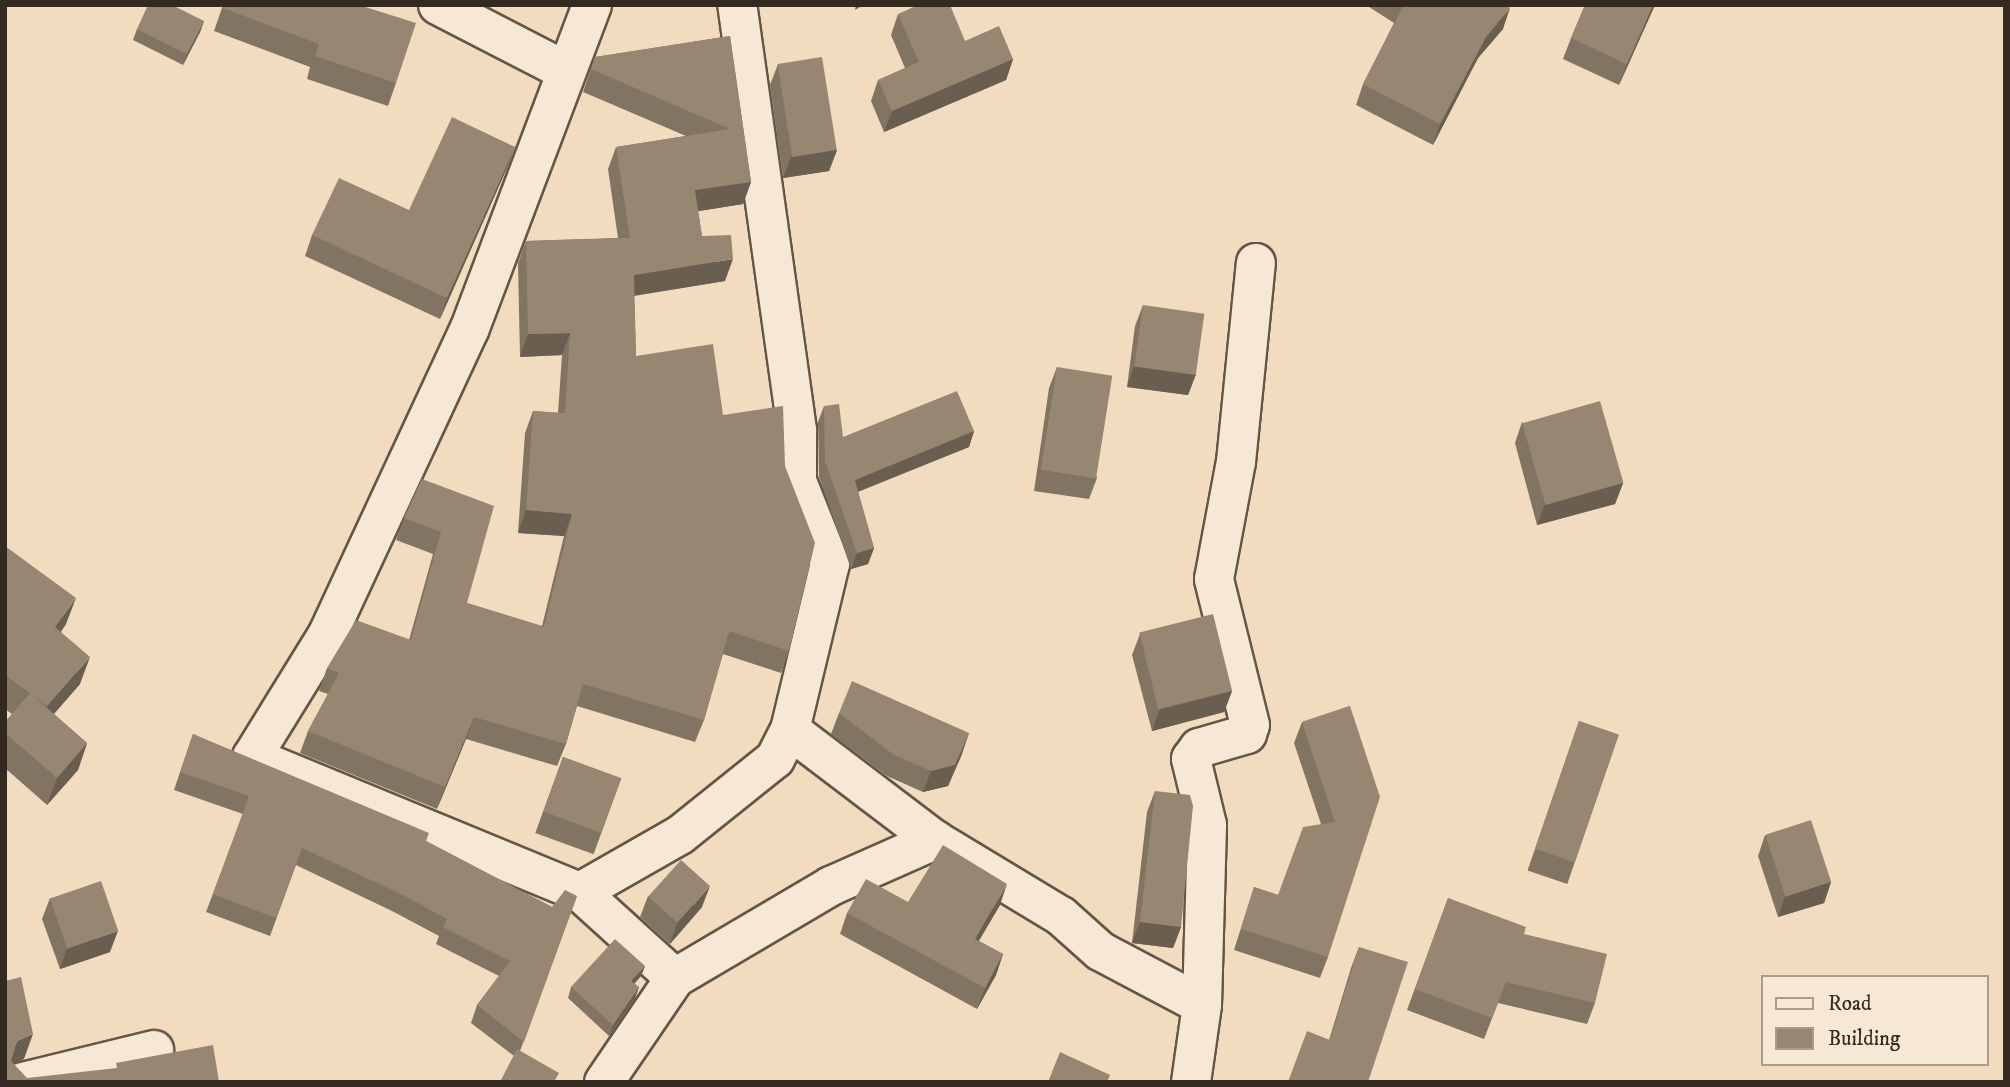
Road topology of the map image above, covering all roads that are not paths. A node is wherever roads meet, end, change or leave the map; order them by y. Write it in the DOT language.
graph roads {
  1 [pos="438,5"];
  2 [pos="592,5"];
  3 [pos="737,5"];
  4 [pos="564,70"];
  5 [pos="1256,263"];
  6 [pos="790,730"];
  7 [pos="935,840"];
  8 [pos="580,892"];
  9 [pos="675,978"];
  10 [pos="1202,1005"];
  11 [pos="154,1050"];
  12 [pos="23,1082"];
  13 [pos="604,1082"];
  14 [pos="1191,1082"];
  1 -- 4 [label="street"];
  2 -- 4 [label="street"];
  3 -- 6 [label="street"];
  4 -- 8 [label="street"];
  5 -- 10 [label="street"];
  6 -- 7 [label="street"];
  6 -- 8 [label="street"];
  7 -- 9 [label="street"];
  7 -- 10 [label="street"];
  8 -- 9 [label="street"];
  9 -- 13 [label="street"];
  10 -- 14 [label="street"];
  11 -- 12 [label="street"];
}
